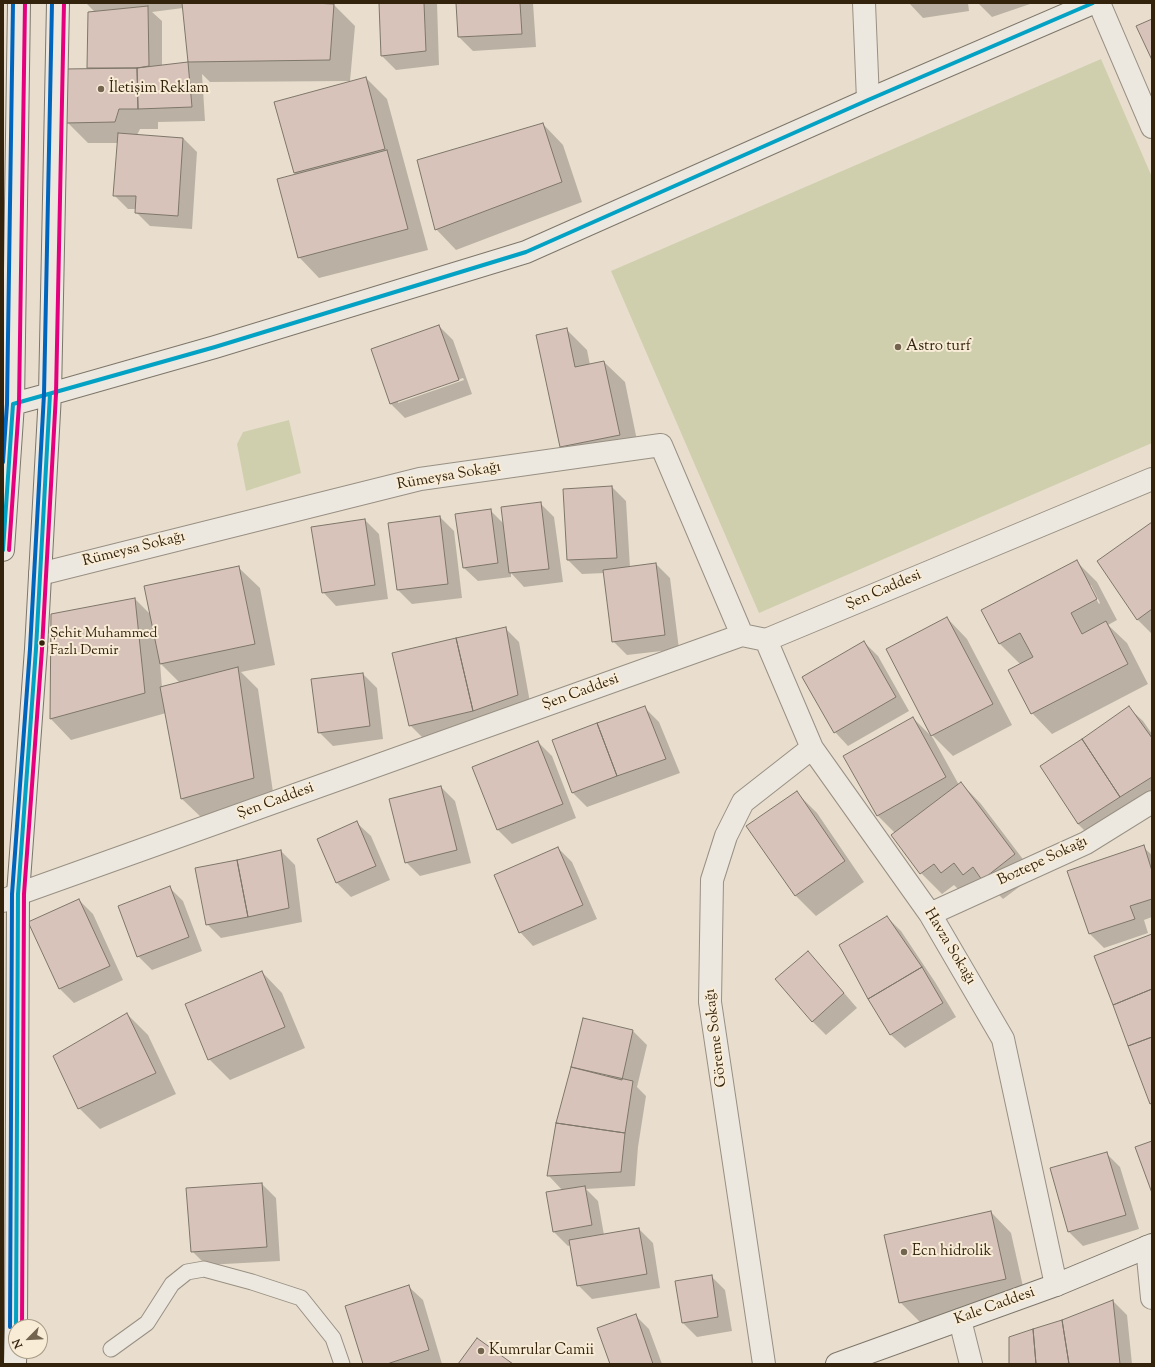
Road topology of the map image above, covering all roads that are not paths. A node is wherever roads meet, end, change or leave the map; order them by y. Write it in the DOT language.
graph roads {
  1 [pos="19,3"];
  2 [pos="58,3"];
  3 [pos="864,3"];
  4 [pos="1093,3"];
  5 [pos="1099,3"];
  6 [pos="868,100"];
  7 [pos="1152,127"];
  8 [pos="50,394"];
  9 [pos="8,404"];
  10 [pos="1152,479"];
  11 [pos="3,550"];
  12 [pos="40,574"];
  13 [pos="742,635"];
  14 [pos="766,640"];
  15 [pos="812,748"];
  16 [pos="1151,805"];
  17 [pos="10,897"];
  18 [pos="930,914"];
  19 [pos="1150,1246"];
  20 [pos="1056,1285"];
  21 [pos="1152,1298"];
  22 [pos="16,1319"];
  23 [pos="960,1320"];
  24 [pos="111,1349"];
  25 [pos="342,1364"];
  26 [pos="764,1364"];
  27 [pos="836,1364"];
  28 [pos="971,1364"];
  1 -- 9 [label="street"];
  2 -- 8 [label="street"];
  3 -- 6 [label="street"];
  4 -- 6 [label="street"];
  5 -- 7 [label="street"];
  6 -- 8 [label="street"];
  8 -- 9 [label="street"];
  8 -- 12 [label="street"];
  9 -- 11 [label="street"];
  10 -- 14 [label="street, Şen Caddesi"];
  12 -- 13 [label="street, Rümeysa Sokağı"];
  12 -- 17 [label="street"];
  13 -- 14 [label="street"];
  13 -- 17 [label="street, Şen Caddesi"];
  14 -- 15 [label="street, Havza Sokağı"];
  15 -- 18 [label="street, Havza Sokağı"];
  15 -- 26 [label="street, Göreme Sokağı"];
  16 -- 18 [label="street, Boztepe Sokağı"];
  17 -- 22 [label="street"];
  18 -- 20 [label="street, Havza Sokağı"];
  19 -- 20 [label="street, Kale Caddesi"];
  19 -- 21 [label="street"];
  20 -- 23 [label="street, Kale Caddesi"];
  23 -- 27 [label="street, Kale Caddesi"];
  23 -- 28 [label="street"];
  24 -- 25 [label="lane"];
}
